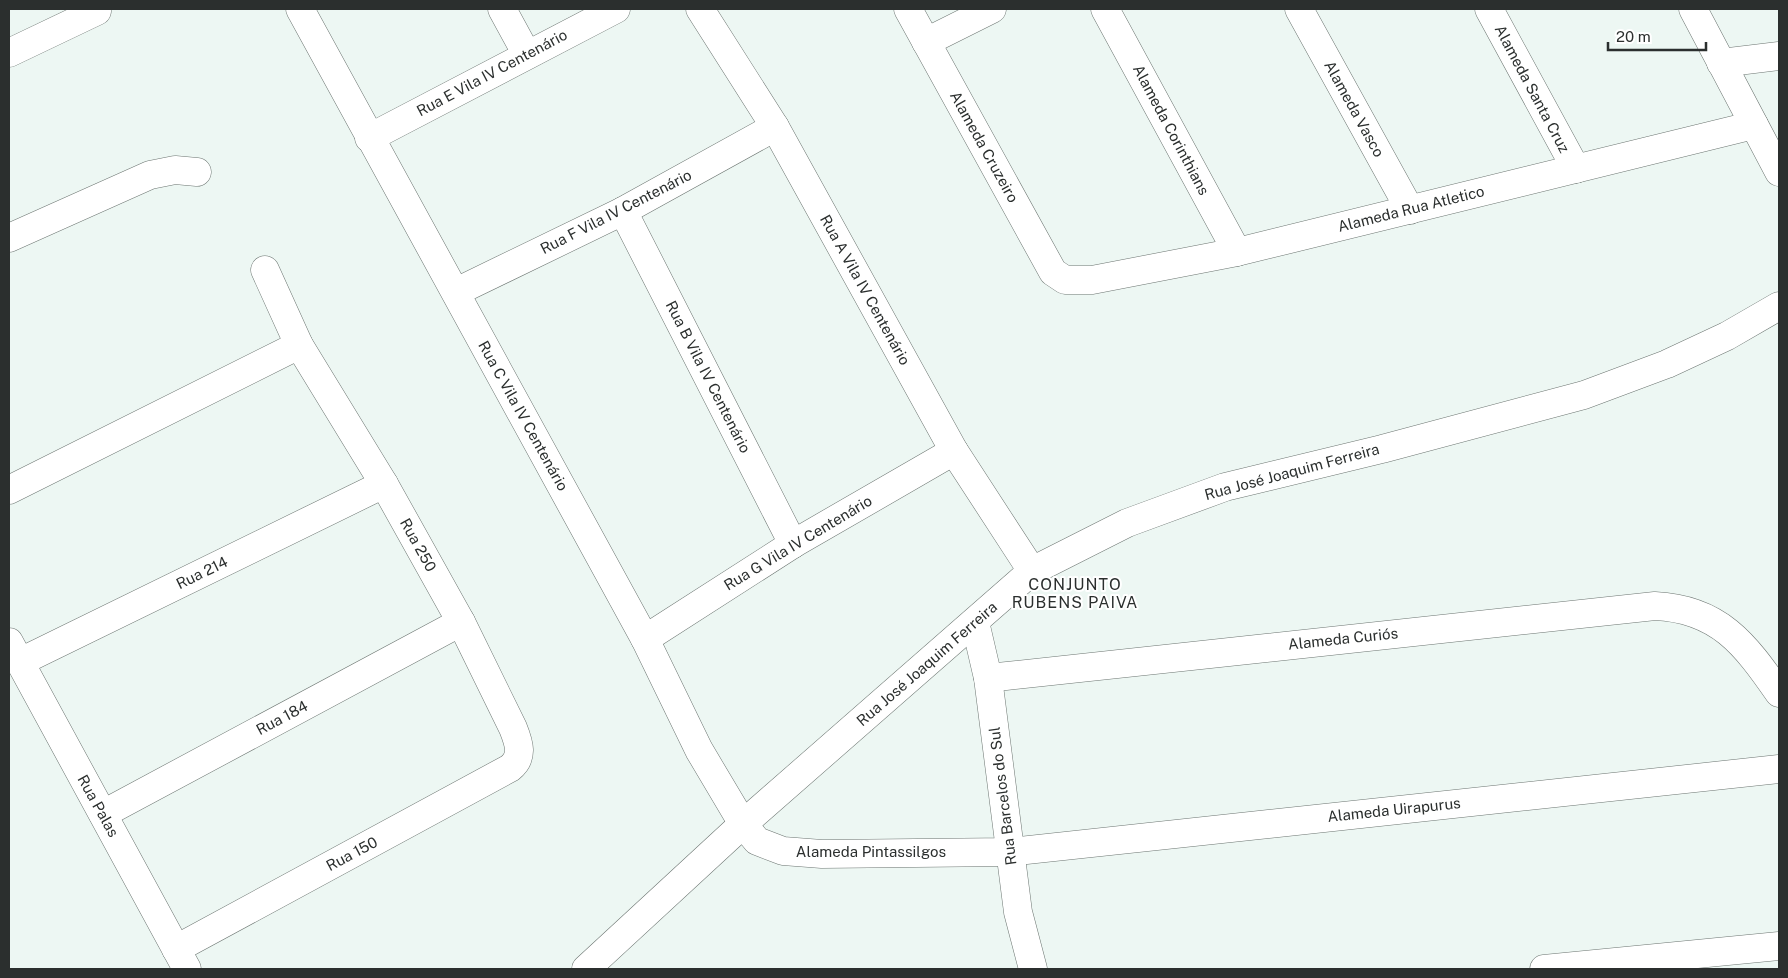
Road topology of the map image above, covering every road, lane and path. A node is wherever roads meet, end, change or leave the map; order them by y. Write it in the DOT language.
graph roads {
  1 [pos="300,9"];
  2 [pos="502,9"];
  3 [pos="616,9"];
  4 [pos="700,9"];
  5 [pos="908,9"];
  6 [pos="992,9"];
  7 [pos="1105,9"];
  8 [pos="1299,9"];
  9 [pos="1489,9"];
  10 [pos="1693,9"];
  11 [pos="97,11"];
  12 [pos="926,42"];
  13 [pos="9,53"];
  14 [pos="527,55"];
  15 [pos="1779,56"];
  16 [pos="1720,63"];
  17 [pos="1754,125"];
  18 [pos="775,127"];
  19 [pos="369,138"];
  20 [pos="1576,169"];
  21 [pos="197,172"];
  22 [pos="1779,172"];
  23 [pos="1410,210"];
  24 [pos="623,211"];
  25 [pos="9,238"];
  26 [pos="1236,252"];
  27 [pos="264,270"];
  28 [pos="1065,280"];
  29 [pos="456,292"];
  30 [pos="1779,306"];
  31 [pos="299,345"];
  32 [pos="954,451"];
  33 [pos="384,484"];
  34 [pos="9,490"];
  35 [pos="793,544"];
  36 [pos="1032,571"];
  37 [pos="461,622"];
  38 [pos="975,622"];
  39 [pos="645,639"];
  40 [pos="14,652"];
  41 [pos="988,678"];
  42 [pos="1779,693"];
  43 [pos="520,753"];
  44 [pos="1779,769"];
  45 [pos="103,814"];
  46 [pos="743,824"];
  47 [pos="1009,852"];
  48 [pos="1779,946"];
  49 [pos="182,959"];
  50 [pos="586,969"];
  51 [pos="1033,969"];
  52 [pos="1544,969"];
  1 -- 19 [label="street, Rua C Vila IV Centenário"];
  2 -- 14 [label="street"];
  3 -- 14 [label="street, Rua E Vila IV Centenário"];
  4 -- 18 [label="street, Rua A Vila IV Centenário"];
  5 -- 12 [label="street, Alameda Cruzeiro"];
  6 -- 12 [label="street"];
  7 -- 26 [label="street, Alameda Corinthians"];
  8 -- 23 [label="street, Alameda Vasco"];
  9 -- 20 [label="street, Alameda Santa Cruz"];
  10 -- 16 [label="street"];
  11 -- 13 [label="street"];
  12 -- 28 [label="street, Alameda Cruzeiro"];
  14 -- 19 [label="street, Rua E Vila IV Centenário"];
  15 -- 16 [label="street"];
  16 -- 17 [label="street"];
  17 -- 20 [label="street, Alameda Rua Atletico"];
  17 -- 22 [label="street"];
  18 -- 24 [label="street, Rua F Vila IV Centenário"];
  18 -- 32 [label="street, Rua A Vila IV Centenário"];
  19 -- 29 [label="street, Rua C Vila IV Centenário"];
  20 -- 23 [label="street, Alameda Rua Atletico"];
  21 -- 25 [label="street"];
  23 -- 26 [label="street, Alameda Rua Atletico"];
  24 -- 29 [label="street, Rua F Vila IV Centenário"];
  24 -- 35 [label="street, Rua B Vila IV Centenário"];
  26 -- 28 [label="street, Alameda Rua Atletico"];
  27 -- 31 [label="street, Rua 250"];
  29 -- 39 [label="street, Rua C Vila IV Centenário"];
  30 -- 36 [label="street, Rua José Joaquim Ferreira"];
  31 -- 33 [label="street, Rua 250"];
  31 -- 34 [label="street"];
  32 -- 35 [label="street, Rua G Vila IV Centenário"];
  32 -- 36 [label="street, Rua A Vila IV Centenário"];
  33 -- 37 [label="street, Rua 250"];
  33 -- 40 [label="street, Rua 214"];
  35 -- 39 [label="street, Rua G Vila IV Centenário"];
  36 -- 38 [label="street, Rua José Joaquim Ferreira"];
  37 -- 43 [label="street, Rua 250"];
  37 -- 45 [label="street, Rua 184"];
  38 -- 41 [label="street, Rua Barcelos do Sul"];
  38 -- 46 [label="street, Rua José Joaquim Ferreira"];
  39 -- 46 [label="street, Rua C Vila IV Centenário"];
  40 -- 45 [label="street, Rua Palas"];
  41 -- 42 [label="street, Alameda Curiós"];
  41 -- 47 [label="street, Rua Barcelos do Sul"];
  43 -- 49 [label="street, Rua 150"];
  44 -- 47 [label="street, Alameda Uirapurus"];
  45 -- 49 [label="street, Rua Palas"];
  46 -- 47 [label="street, Alameda Pintassilgos"];
  46 -- 50 [label="street, Rua José Joaquim Ferreira"];
  47 -- 51 [label="street, Rua Barcelos do Sul"];
  48 -- 52 [label="street"];
}
